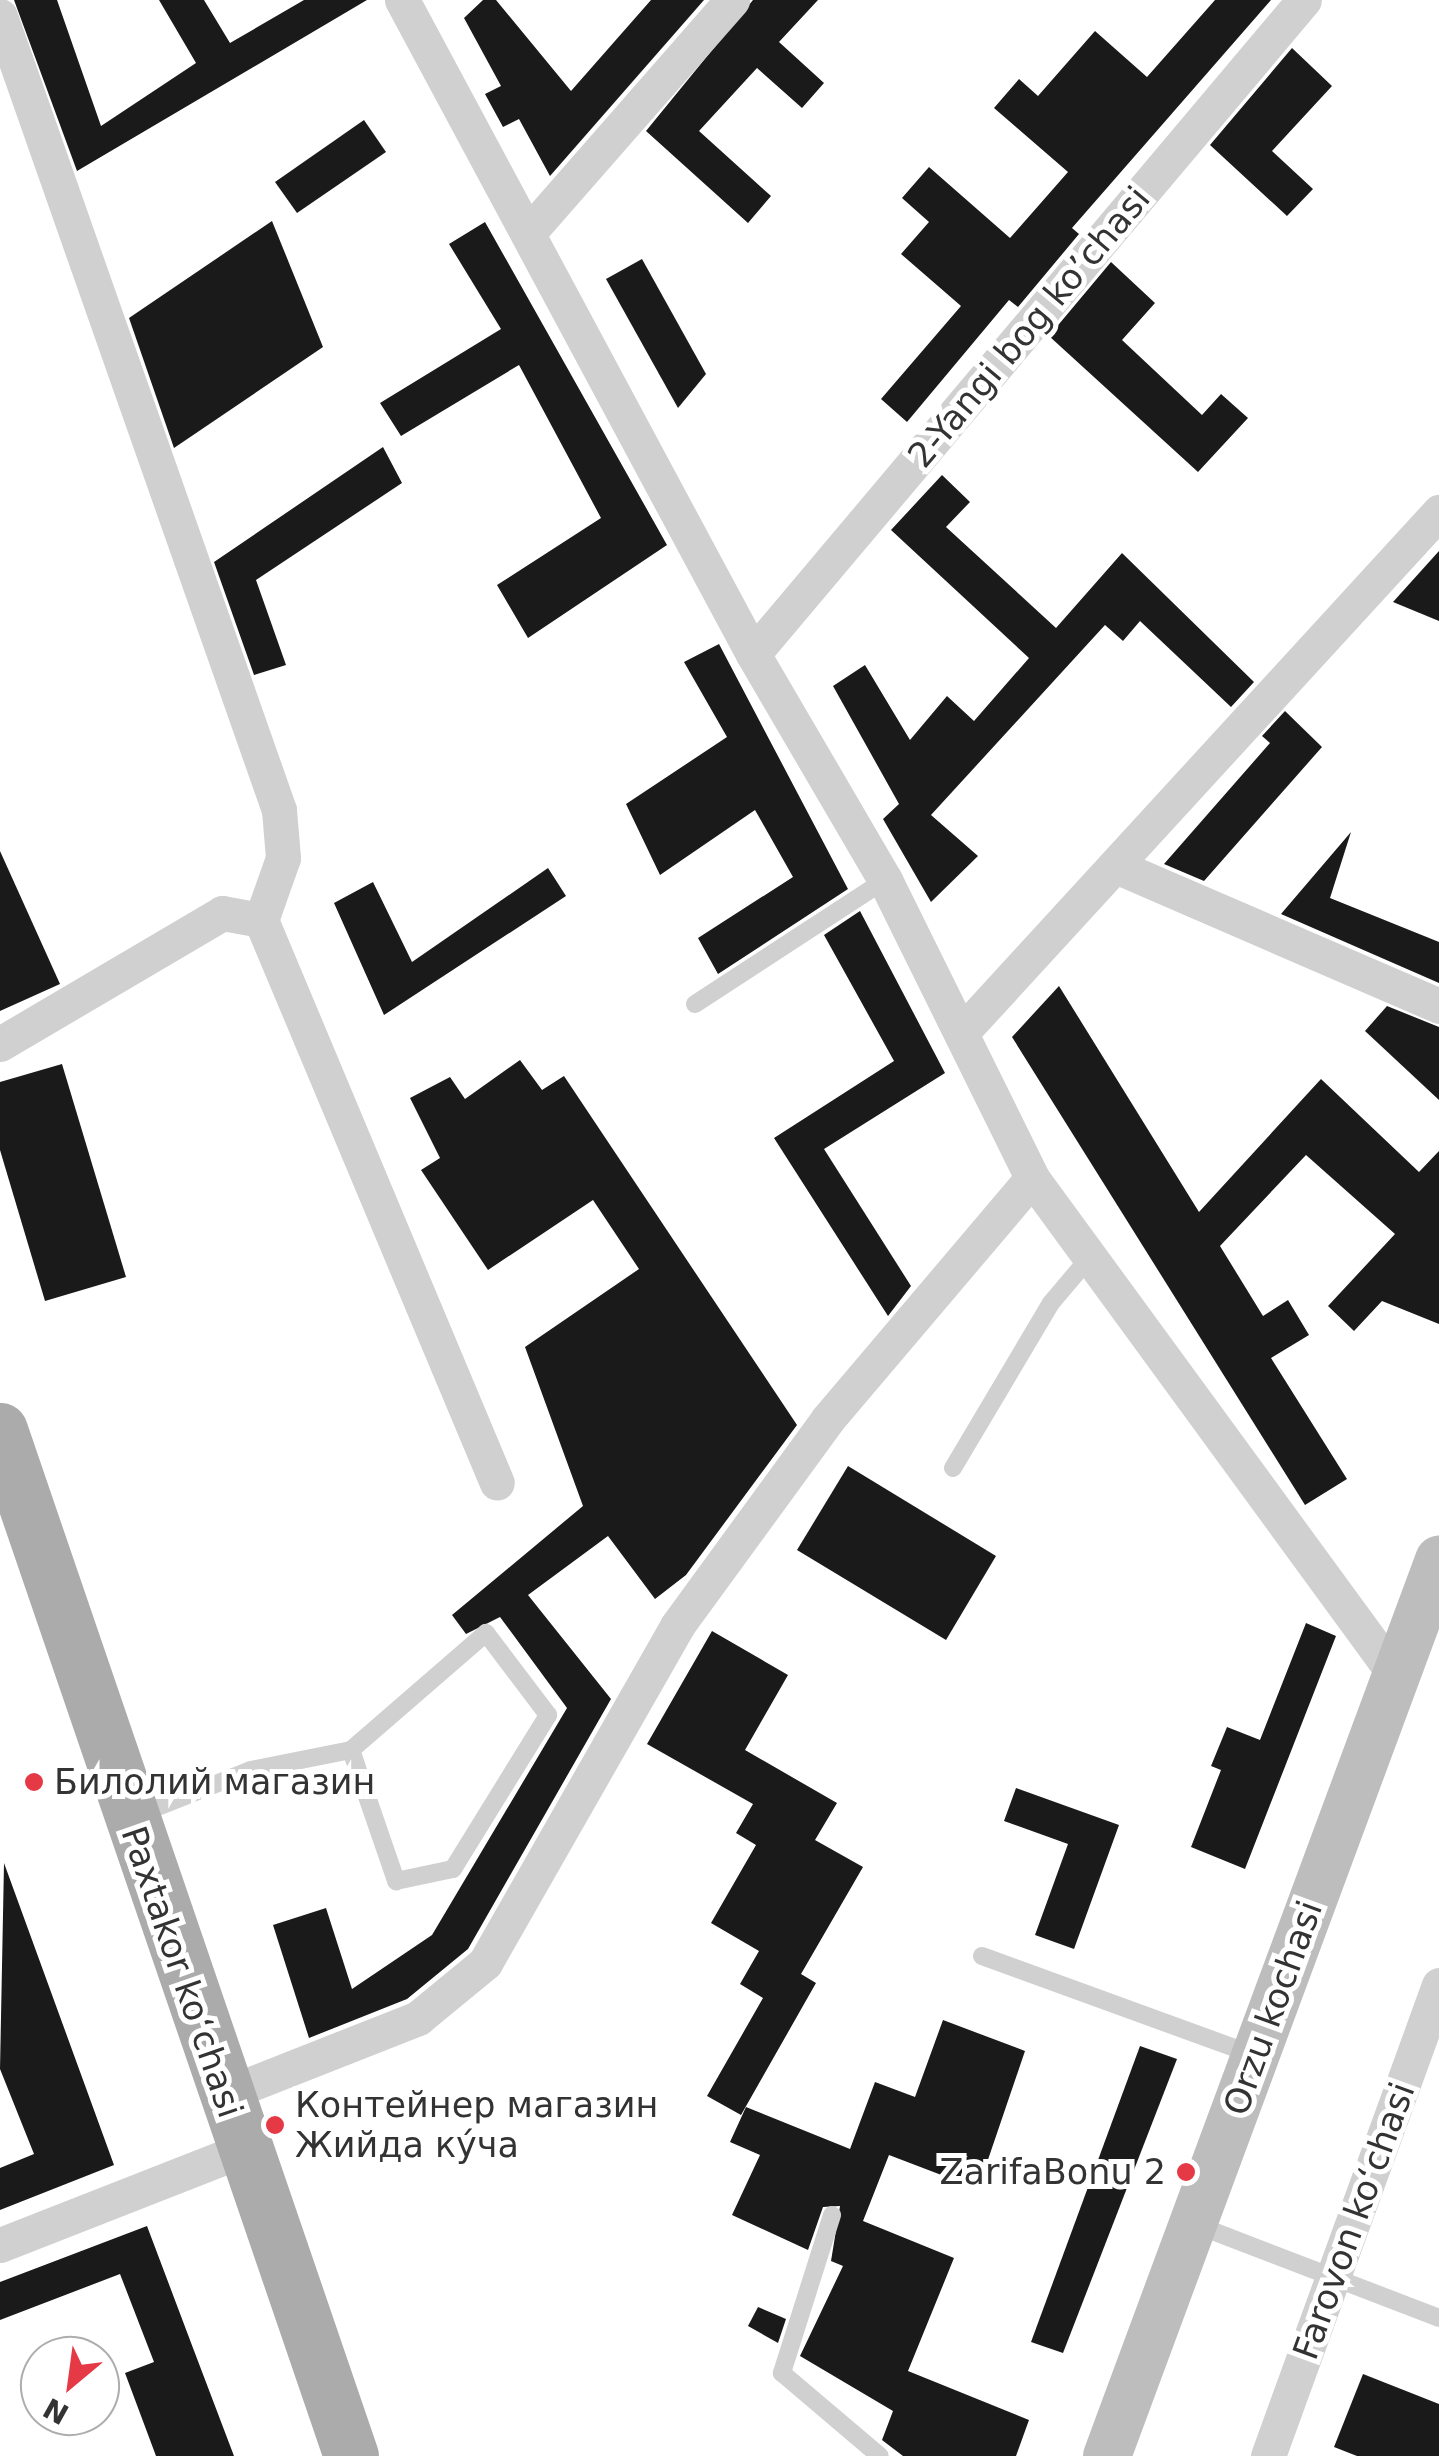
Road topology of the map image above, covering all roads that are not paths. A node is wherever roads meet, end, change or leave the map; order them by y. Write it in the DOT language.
graph roads {
  1 [pos="402,0"];
  2 [pos="732,0"];
  3 [pos="1304,0"];
  4 [pos="0,16"];
  5 [pos="530,231"];
  6 [pos="1439,512"];
  7 [pos="753,654"];
  8 [pos="1118,867"];
  9 [pos="885,880"];
  10 [pos="261,920"];
  11 [pos="694,1004"];
  12 [pos="1439,1006"];
  13 [pos="962,1032"];
  14 [pos="0,1044"];
  15 [pos="1032,1178"];
  16 [pos="1088,1258"];
  17 [pos="0,1430"];
  18 [pos="953,1468"];
  19 [pos="497,1483"];
  20 [pos="1439,1560"];
  21 [pos="1396,1676"];
  22 [pos="351,1750"];
  23 [pos="130,1818"];
  24 [pos="982,1956"];
  25 [pos="1439,1985"];
  26 [pos="1254,2056"];
  27 [pos="223,2095"];
  28 [pos="243,2150"];
  29 [pos="832,2215"];
  30 [pos="1195,2225"];
  31 [pos="0,2245"];
  32 [pos="1334,2280"];
  33 [pos="1439,2318"];
  34 [pos="351,2456"];
  35 [pos="880,2456"];
  36 [pos="1107,2456"];
  37 [pos="1268,2456"];
  1 -- 5 [label="street"];
  2 -- 5 [label="street"];
  3 -- 7 [label="street, 2-Yangi bog koʼchasi"];
  4 -- 10 [label="street"];
  5 -- 7 [label="street"];
  6 -- 8 [label="street"];
  7 -- 9 [label="street"];
  8 -- 12 [label="street"];
  8 -- 13 [label="street"];
  9 -- 11 [label="lane"];
  9 -- 13 [label="street"];
  10 -- 14 [label="street"];
  10 -- 19 [label="street"];
  13 -- 15 [label="street"];
  15 -- 16 [label="street"];
  15 -- 27 [label="street"];
  16 -- 18 [label="lane"];
  16 -- 21 [label="street"];
  17 -- 23 [label="main road, Paxtakor koʻchasi"];
  20 -- 21 [label="main road, Orzu kochasi"];
  21 -- 26 [label="main road, Orzu kochasi"];
  22 -- 22 [label="lane"];
  22 -- 23 [label="lane"];
  23 -- 27 [label="main road, Paxtakor koʻchasi"];
  24 -- 26 [label="lane"];
  25 -- 32 [label="street, Farovon koʻchasi"];
  26 -- 30 [label="main road, Orzu kochasi"];
  27 -- 28 [label="main road, Paxtakor koʻchasi"];
  28 -- 31 [label="street"];
  28 -- 34 [label="main road, Paxtakor koʻchasi"];
  29 -- 35 [label="lane"];
  30 -- 32 [label="lane"];
  30 -- 36 [label="main road, Orzu kochasi"];
  32 -- 33 [label="lane"];
  32 -- 37 [label="street, Farovon koʻchasi"];
}
